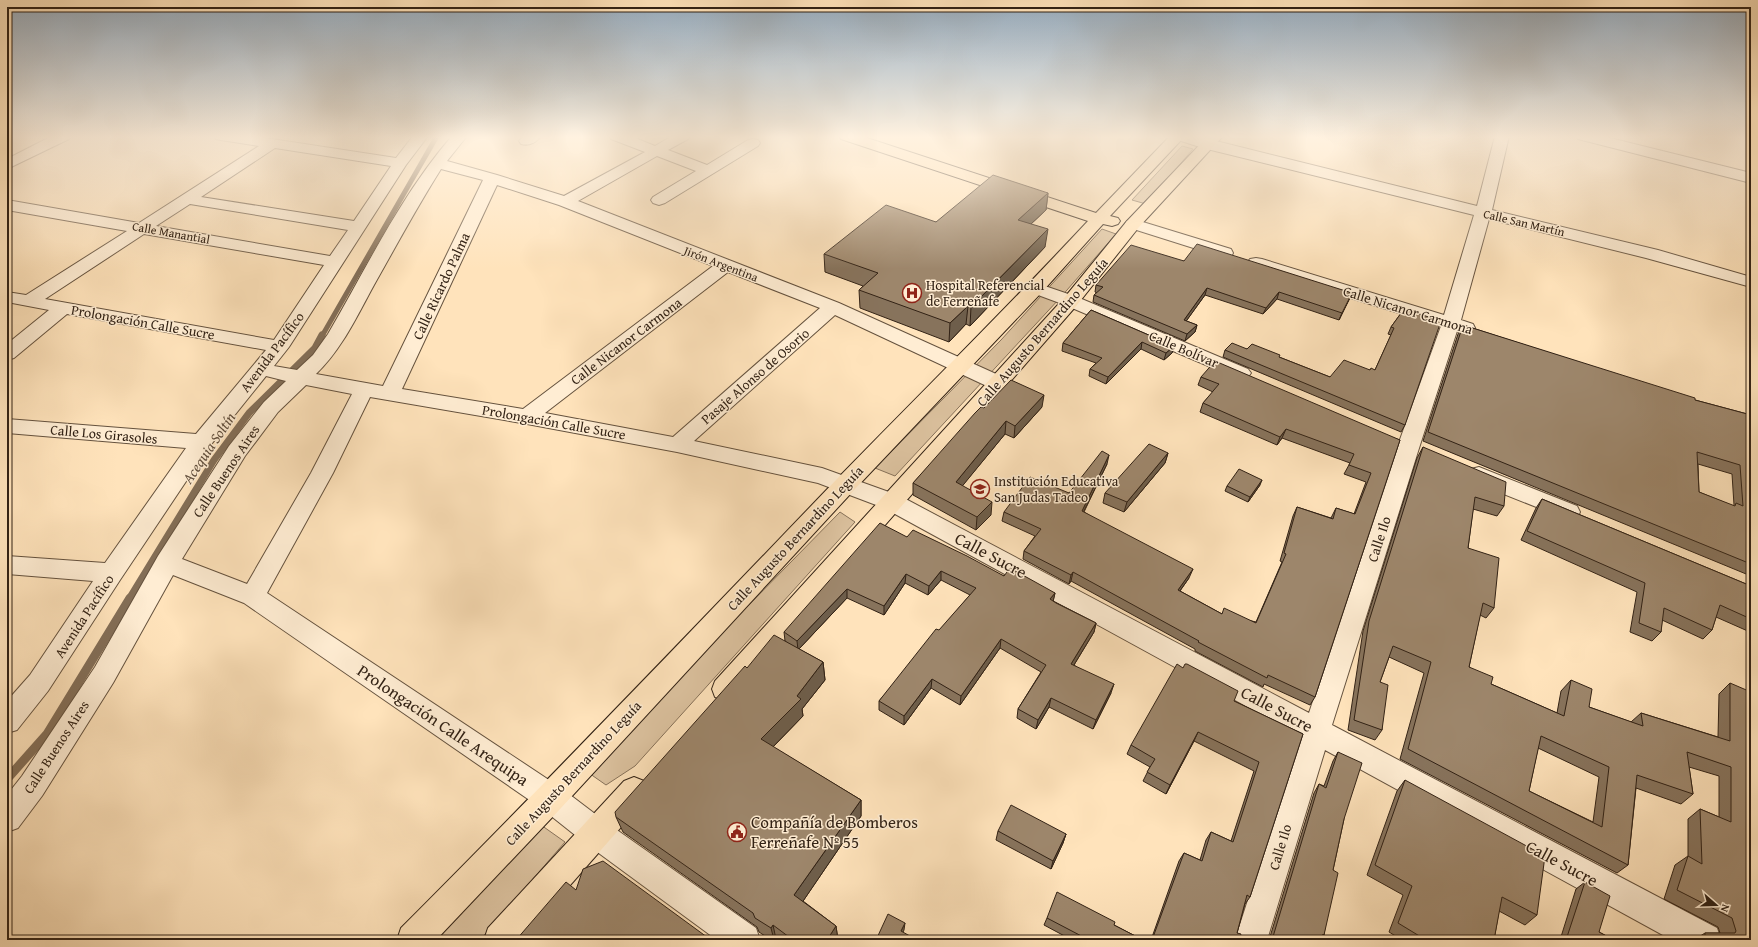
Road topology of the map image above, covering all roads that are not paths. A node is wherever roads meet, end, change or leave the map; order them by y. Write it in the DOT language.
graph roads {
  1 [pos="216,180"];
  2 [pos="389,180"];
  3 [pos="426,180"];
  4 [pos="491,180"];
  5 [pos="499,180"];
  6 [pos="604,180"];
  7 [pos="691,180"];
  8 [pos="992,180"];
  9 [pos="1007,180"];
  10 [pos="1137,180"];
  11 [pos="1175,180"];
  12 [pos="1360,180"];
  13 [pos="1491,180"];
  14 [pos="187,199"];
  15 [pos="659,200"];
  16 [pos="565,202"];
  17 [pos="7,205"];
  18 [pos="1483,213"];
  19 [pos="1104,214"];
  20 [pos="1133,224"];
  21 [pos="358,227"];
  22 [pos="141,228"];
  23 [pos="335,262"];
  24 [pos="726,265"];
  25 [pos="1751,282"];
  26 [pos="1036,288"];
  27 [pos="7,297"];
  28 [pos="29,301"];
  29 [pos="1071,301"];
  30 [pos="833,307"];
  31 [pos="63,308"];
  32 [pos="1451,323"];
  33 [pos="1481,333"];
  34 [pos="279,347"];
  35 [pos="7,354"];
  36 [pos="959,365"];
  37 [pos="284,374"];
  38 [pos="1262,382"];
  39 [pos="998,383"];
  40 [pos="364,390"];
  41 [pos="390,393"];
  42 [pos="527,417"];
  43 [pos="7,426"];
  44 [pos="202,442"];
  45 [pos="677,445"];
  46 [pos="1460,467"];
  47 [pos="846,484"];
  48 [pos="892,502"];
  49 [pos="1584,518"];
  50 [pos="167,563"];
  51 [pos="7,566"];
  52 [pos="111,573"];
  53 [pos="253,596"];
  54 [pos="713,703"];
  55 [pos="7,721"];
  56 [pos="1316,730"];
  57 [pos="649,774"];
  58 [pos="551,798"];
  59 [pos="7,818"];
  60 [pos="596,833"];
  61 [pos="413,940"];
  62 [pos="500,940"];
  63 [pos="744,940"];
  64 [pos="1251,940"];
  65 [pos="1705,940"];
  1 -- 14 [label="street"];
  2 -- 21 [label="street, Avenida Pacífico"];
  3 -- 37 [label="street, Calle Buenos Aires"];
  4 -- 41 [label="street, Calle Ricardo Palma"];
  5 -- 16 [label="street, Jirón Argentina"];
  6 -- 16 [label="street"];
  7 -- 15 [label="street"];
  8 -- 19 [label="main road"];
  9 -- 19 [label="main road"];
  10 -- 19 [label="main road, Calle Augusto Bernardino Leguía"];
  11 -- 20 [label="main road, Calle Augusto Bernardino Leguía"];
  12 -- 18 [label="street, Calle San Martín"];
  13 -- 18 [label="street, Calle Ilo"];
  14 -- 21 [label="street"];
  14 -- 22 [label="street"];
  16 -- 24 [label="street, Jirón Argentina"];
  17 -- 22 [label="street, Calle Manantial"];
  18 -- 25 [label="street, Calle San Martín"];
  18 -- 32 [label="street, Calle Ilo"];
  19 -- 20 [label="main road"];
  19 -- 26 [label="main road, Calle Augusto Bernardino Leguía"];
  20 -- 29 [label="main road, Calle Augusto Bernardino Leguía"];
  20 -- 32 [label="street, Calle Nicanor Carmona"];
  21 -- 23 [label="street, Avenida Pacífico"];
  22 -- 23 [label="street, Calle Manantial"];
  22 -- 28 [label="street"];
  23 -- 34 [label="street, Avenida Pacífico"];
  24 -- 30 [label="street, Jirón Argentina"];
  24 -- 42 [label="street, Calle Nicanor Carmona"];
  26 -- 29 [label="street, Calle Bolívar"];
  26 -- 36 [label="main road, Calle Augusto Bernardino Leguía"];
  27 -- 28 [label="street, Prolongación Calle Sucre"];
  28 -- 31 [label="street, Prolongación Calle Sucre"];
  29 -- 38 [label="street, Calle Bolívar"];
  29 -- 39 [label="main road, Calle Augusto Bernardino Leguía"];
  30 -- 36 [label="street, Jirón Argentina"];
  30 -- 45 [label="street, Pasaje Alonso de Osorio"];
  31 -- 34 [label="street, Prolongación Calle Sucre"];
  31 -- 35 [label="street"];
  32 -- 33 [label="street, Calle Nicanor Carmona"];
  32 -- 56 [label="street, Calle Ilo"];
  34 -- 37 [label="street, Avenida Pacífico"];
  36 -- 39 [label="street, Jirón Argentina"];
  36 -- 47 [label="main road, Calle Augusto Bernardino Leguía"];
  37 -- 40 [label="street, Prolongación Calle Sucre"];
  37 -- 44 [label="street, Avenida Pacífico"];
  37 -- 50 [label="street, Calle Buenos Aires"];
  39 -- 48 [label="main road, Calle Augusto Bernardino Leguía"];
  40 -- 41 [label="street, Prolongación Calle Sucre"];
  40 -- 53 [label="street"];
  41 -- 42 [label="street, Prolongación Calle Sucre"];
  42 -- 45 [label="street, Prolongación Calle Sucre"];
  43 -- 44 [label="street, Calle Los Girasoles"];
  44 -- 52 [label="street, Avenida Pacífico"];
  45 -- 47 [label="street, Prolongación Calle Sucre"];
  46 -- 49 [label="street"];
  47 -- 48 [label="street, Calle Sucre"];
  47 -- 58 [label="main road, Calle Augusto Bernardino Leguía"];
  48 -- 54 [label="main road, Calle Augusto Bernardino Leguía"];
  48 -- 56 [label="street, Calle Sucre"];
  50 -- 53 [label="street, Prolongación Calle Arequipa"];
  50 -- 59 [label="street, Calle Buenos Aires"];
  51 -- 52 [label="street"];
  52 -- 55 [label="street, Avenida Pacífico"];
  53 -- 58 [label="street, Prolongación Calle Arequipa"];
  56 -- 64 [label="street, Calle Ilo"];
  56 -- 65 [label="street, Calle Sucre"];
  57 -- 60 [label="main road"];
  58 -- 60 [label="street, Prolongación Calle Arequipa"];
  58 -- 61 [label="main road, Calle Augusto Bernardino Leguía"];
  60 -- 62 [label="main road"];
  60 -- 63 [label="street, Prolongación Calle Arequipa"];
}
